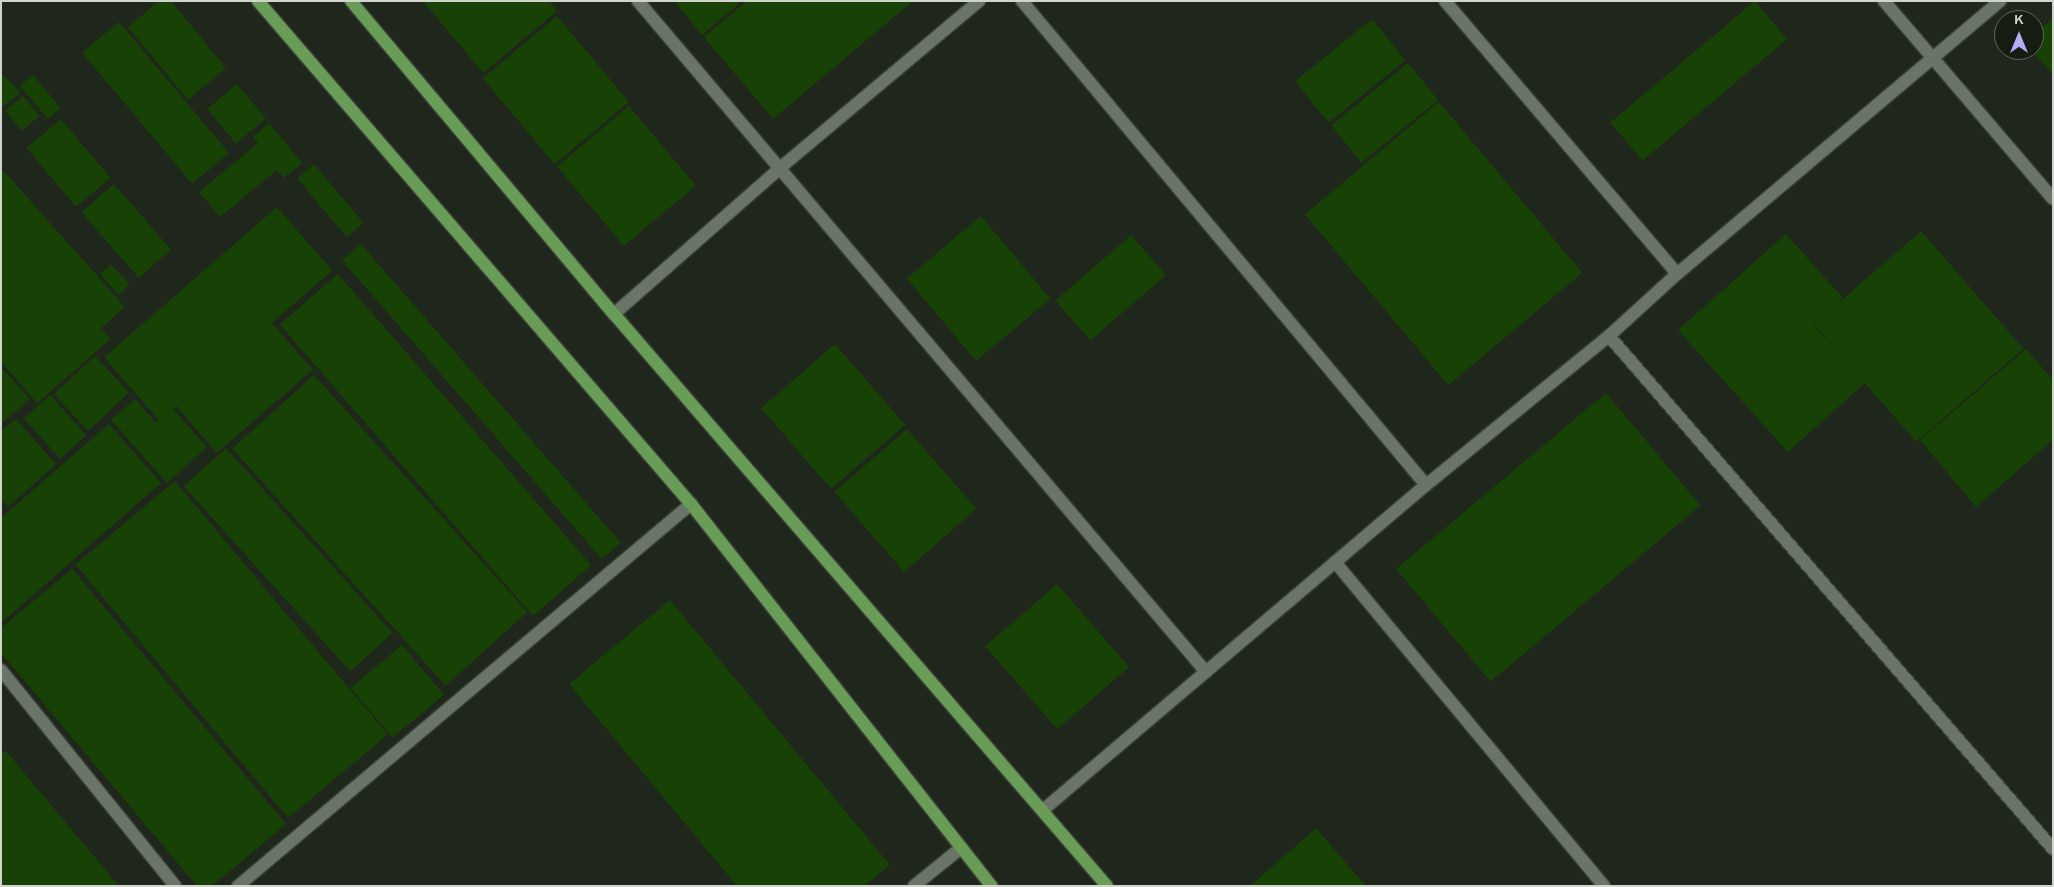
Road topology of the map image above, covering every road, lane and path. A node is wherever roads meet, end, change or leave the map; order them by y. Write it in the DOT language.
graph roads {
  1 [pos="258,1"];
  2 [pos="351,1"];
  3 [pos="638,1"];
  4 [pos="978,1"];
  5 [pos="1022,1"];
  6 [pos="1445,1"];
  7 [pos="1884,1"];
  8 [pos="2000,1"];
  9 [pos="1933,58"];
  10 [pos="780,168"];
  11 [pos="2053,199"];
  12 [pos="1677,274"];
  13 [pos="614,314"];
  14 [pos="1609,336"];
  15 [pos="1426,485"];
  16 [pos="691,504"];
  17 [pos="1335,562"];
  18 [pos="1,670"];
  19 [pos="1206,672"];
  20 [pos="1043,810"];
  21 [pos="961,848"];
  22 [pos="2053,849"];
  23 [pos="175,886"];
  24 [pos="238,886"];
  25 [pos="914,886"];
  26 [pos="992,886"];
  27 [pos="1107,886"];
  28 [pos="1604,886"];
  1 -- 16 [label="main road"];
  2 -- 13 [label="main road"];
  3 -- 10 [label="street"];
  4 -- 10 [label="street"];
  5 -- 15 [label="street"];
  6 -- 12 [label="street"];
  7 -- 9 [label="street"];
  8 -- 9 [label="street"];
  9 -- 11 [label="street"];
  9 -- 12 [label="street"];
  10 -- 13 [label="street"];
  10 -- 19 [label="street"];
  12 -- 14 [label="street"];
  13 -- 20 [label="main road"];
  14 -- 15 [label="street"];
  14 -- 22 [label="street"];
  15 -- 17 [label="street"];
  16 -- 21 [label="main road"];
  16 -- 24 [label="street"];
  17 -- 19 [label="street"];
  17 -- 28 [label="street"];
  18 -- 23 [label="street"];
  19 -- 20 [label="street"];
  20 -- 27 [label="main road"];
  21 -- 25 [label="street"];
  21 -- 26 [label="main road"];
}
